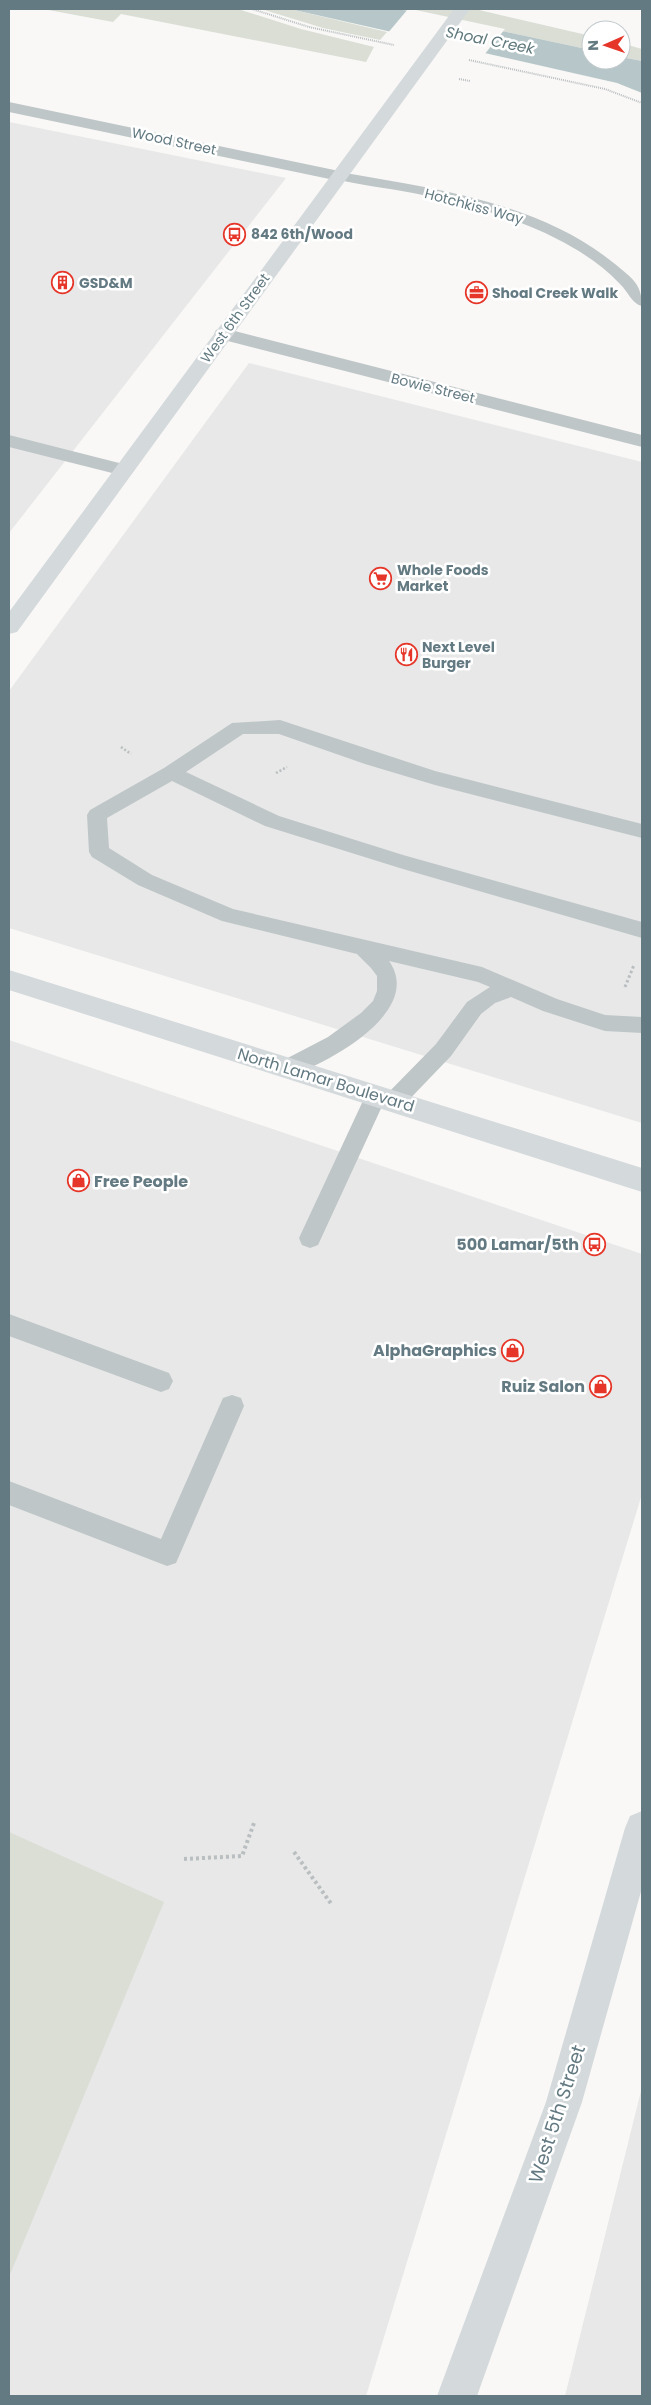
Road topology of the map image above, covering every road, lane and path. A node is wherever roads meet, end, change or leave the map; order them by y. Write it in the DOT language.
graph roads {
  1 [pos="462,9"];
  2 [pos="460,79"];
  3 [pos="470,81"];
  4 [pos="9,107"];
  5 [pos="339,176"];
  6 [pos="642,302"];
  7 [pos="223,334"];
  8 [pos="9,441"];
  9 [pos="642,441"];
  10 [pos="124,470"];
  11 [pos="9,627"];
  12 [pos="171,773"];
  13 [pos="642,831"];
  14 [pos="642,930"];
  15 [pos="365,949"];
  16 [pos="635,962"];
  17 [pos="9,980"];
  18 [pos="512,988"];
  19 [pos="625,988"];
  20 [pos="642,1025"];
  21 [pos="288,1068"];
  22 [pos="385,1099"];
  23 [pos="642,1180"];
  24 [pos="310,1238"];
  25 [pos="9,1324"];
  26 [pos="162,1380"];
  27 [pos="232,1406"];
  28 [pos="9,1493"];
  29 [pos="254,1824"];
  30 [pos="642,1828"];
  31 [pos="294,1852"];
  32 [pos="184,1859"];
  33 [pos="332,1905"];
  34 [pos="457,2396"];
  1 -- 5 [label="main road, West 6th Street"];
  2 -- 3 [label="path"];
  4 -- 5 [label="street, Wood Street"];
  5 -- 6 [label="lane, Hotchkiss Way"];
  5 -- 7 [label="main road, West 6th Street"];
  7 -- 9 [label="street, Bowie Street"];
  7 -- 10 [label="main road, West 6th Street"];
  8 -- 10 [label="street"];
  10 -- 11 [label="main road, West 6th Street"];
  12 -- 13 [label="lane"];
  12 -- 14 [label="lane"];
  12 -- 15 [label="lane"];
  15 -- 18 [label="lane"];
  15 -- 21 [label="lane"];
  16 -- 19 [label="path"];
  17 -- 21 [label="main road, North Lamar Boulevard"];
  18 -- 20 [label="lane"];
  18 -- 22 [label="lane"];
  21 -- 22 [label="main road, North Lamar Boulevard"];
  22 -- 23 [label="main road, North Lamar Boulevard"];
  22 -- 24 [label="lane"];
  25 -- 26 [label="lane"];
  27 -- 28 [label="lane"];
  29 -- 32 [label="path"];
  30 -- 34 [label="main road, West 5th Street"];
  31 -- 33 [label="path"];
}
